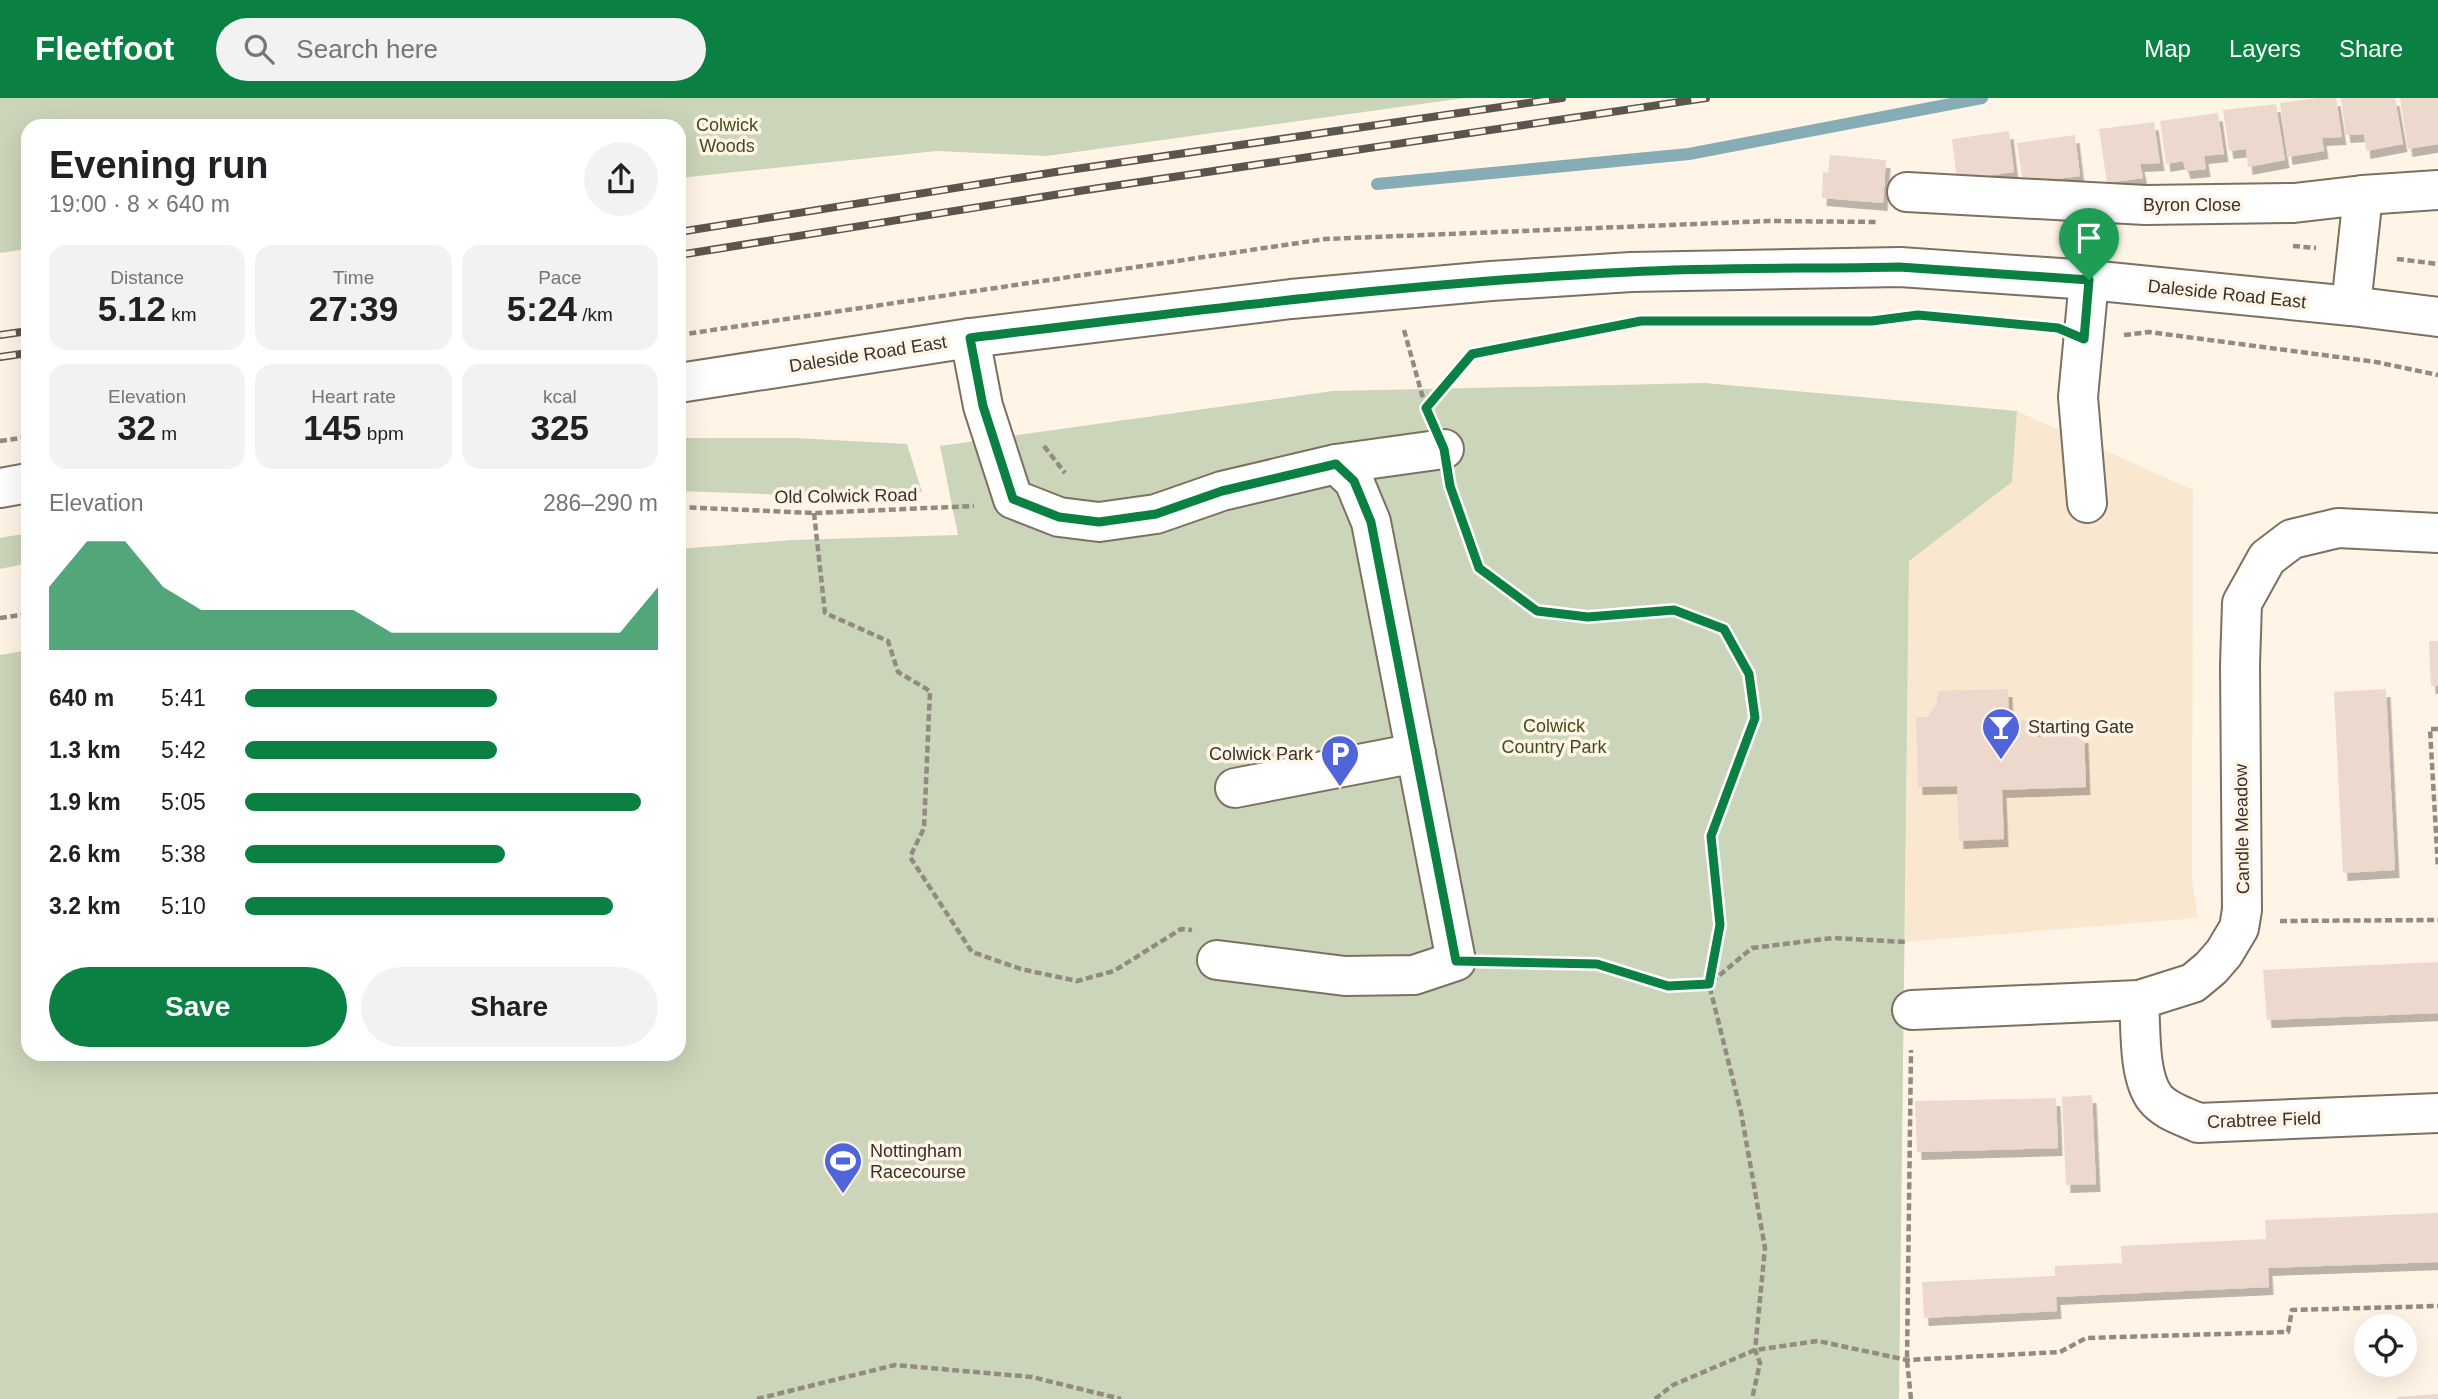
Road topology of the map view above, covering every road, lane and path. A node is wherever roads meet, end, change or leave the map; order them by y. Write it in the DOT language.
graph roads {
  1 [pos="1927,184"];
  2 [pos="2438,190"];
  3 [pos="2363,195"];
  4 [pos="2089,280"];
  5 [pos="2351,306"];
  6 [pos="2438,317"];
  7 [pos="970,338"];
  8 [pos="2084,339"];
  9 [pos="2438,374"];
  10 [pos="686,382"];
  11 [pos="1426,408"];
  12 [pos="1418,417"];
  13 [pos="21,438"];
  14 [pos="0,441"];
  15 [pos="1044,446"];
  16 [pos="1444,449"];
  17 [pos="1336,464"];
  18 [pos="1067,477"];
  19 [pos="21,484"];
  20 [pos="0,488"];
  21 [pos="1013,499"];
  22 [pos="2088,503"];
  23 [pos="686,507"];
  24 [pos="814,513"];
  25 [pos="2438,533"];
  26 [pos="21,615"];
  27 [pos="0,618"];
  28 [pos="2438,729"];
  29 [pos="1416,753"];
  30 [pos="1236,788"];
  31 [pos="2438,869"];
  32 [pos="2242,910"];
  33 [pos="2438,920"];
  34 [pos="1194,930"];
  35 [pos="1905,942"];
  36 [pos="1217,960"];
  37 [pos="1456,961"];
  38 [pos="1709,984"];
  39 [pos="2139,1000"];
  40 [pos="1912,1010"];
  41 [pos="2438,1113"];
  42 [pos="2438,1306"];
  43 [pos="1755,1350"];
  44 [pos="1907,1360"];
  45 [pos="757,1399"];
  46 [pos="1121,1399"];
  47 [pos="1655,1399"];
  48 [pos="1753,1399"];
  49 [pos="1911,1399"];
  1 -- 3 [label="street, Byron Close"];
  2 -- 3 [label="street, Byron Close"];
  3 -- 5 [label="street"];
  4 -- 5 [label="street, Daleside Road East"];
  4 -- 7 [label="street, Daleside Road East"];
  4 -- 8 [label="street"];
  5 -- 6 [label="street, Daleside Road East"];
  7 -- 10 [label="street, Daleside Road East"];
  7 -- 21 [label="street"];
  8 -- 9 [label="path"];
  8 -- 11 [label="path"];
  8 -- 22 [label="street"];
  11 -- 12 [label="path"];
  11 -- 16 [label="path"];
  13 -- 14 [label="path"];
  15 -- 18 [label="path"];
  16 -- 17 [label="street"];
  16 -- 38 [label="path"];
  17 -- 21 [label="street"];
  17 -- 29 [label="street"];
  19 -- 20 [label="street"];
  21 -- 24 [label="path, Old Colwick Road"];
  23 -- 24 [label="path, Old Colwick Road"];
  24 -- 34 [label="path"];
  25 -- 32 [label="street, Candle Meadow"];
  26 -- 27 [label="path"];
  28 -- 31 [label="path"];
  29 -- 30 [label="street"];
  29 -- 37 [label="street"];
  32 -- 33 [label="path"];
  32 -- 39 [label="street, Candle Meadow"];
  35 -- 38 [label="path"];
  36 -- 37 [label="street"];
  37 -- 38 [label="path"];
  38 -- 43 [label="path"];
  39 -- 40 [label="street, Candle Meadow"];
  39 -- 41 [label="street, Crabtree Field"];
  40 -- 44 [label="path"];
  42 -- 44 [label="path"];
  43 -- 44 [label="path"];
  43 -- 47 [label="path"];
  43 -- 48 [label="path"];
  44 -- 49 [label="path"];
  45 -- 46 [label="path"];
}
